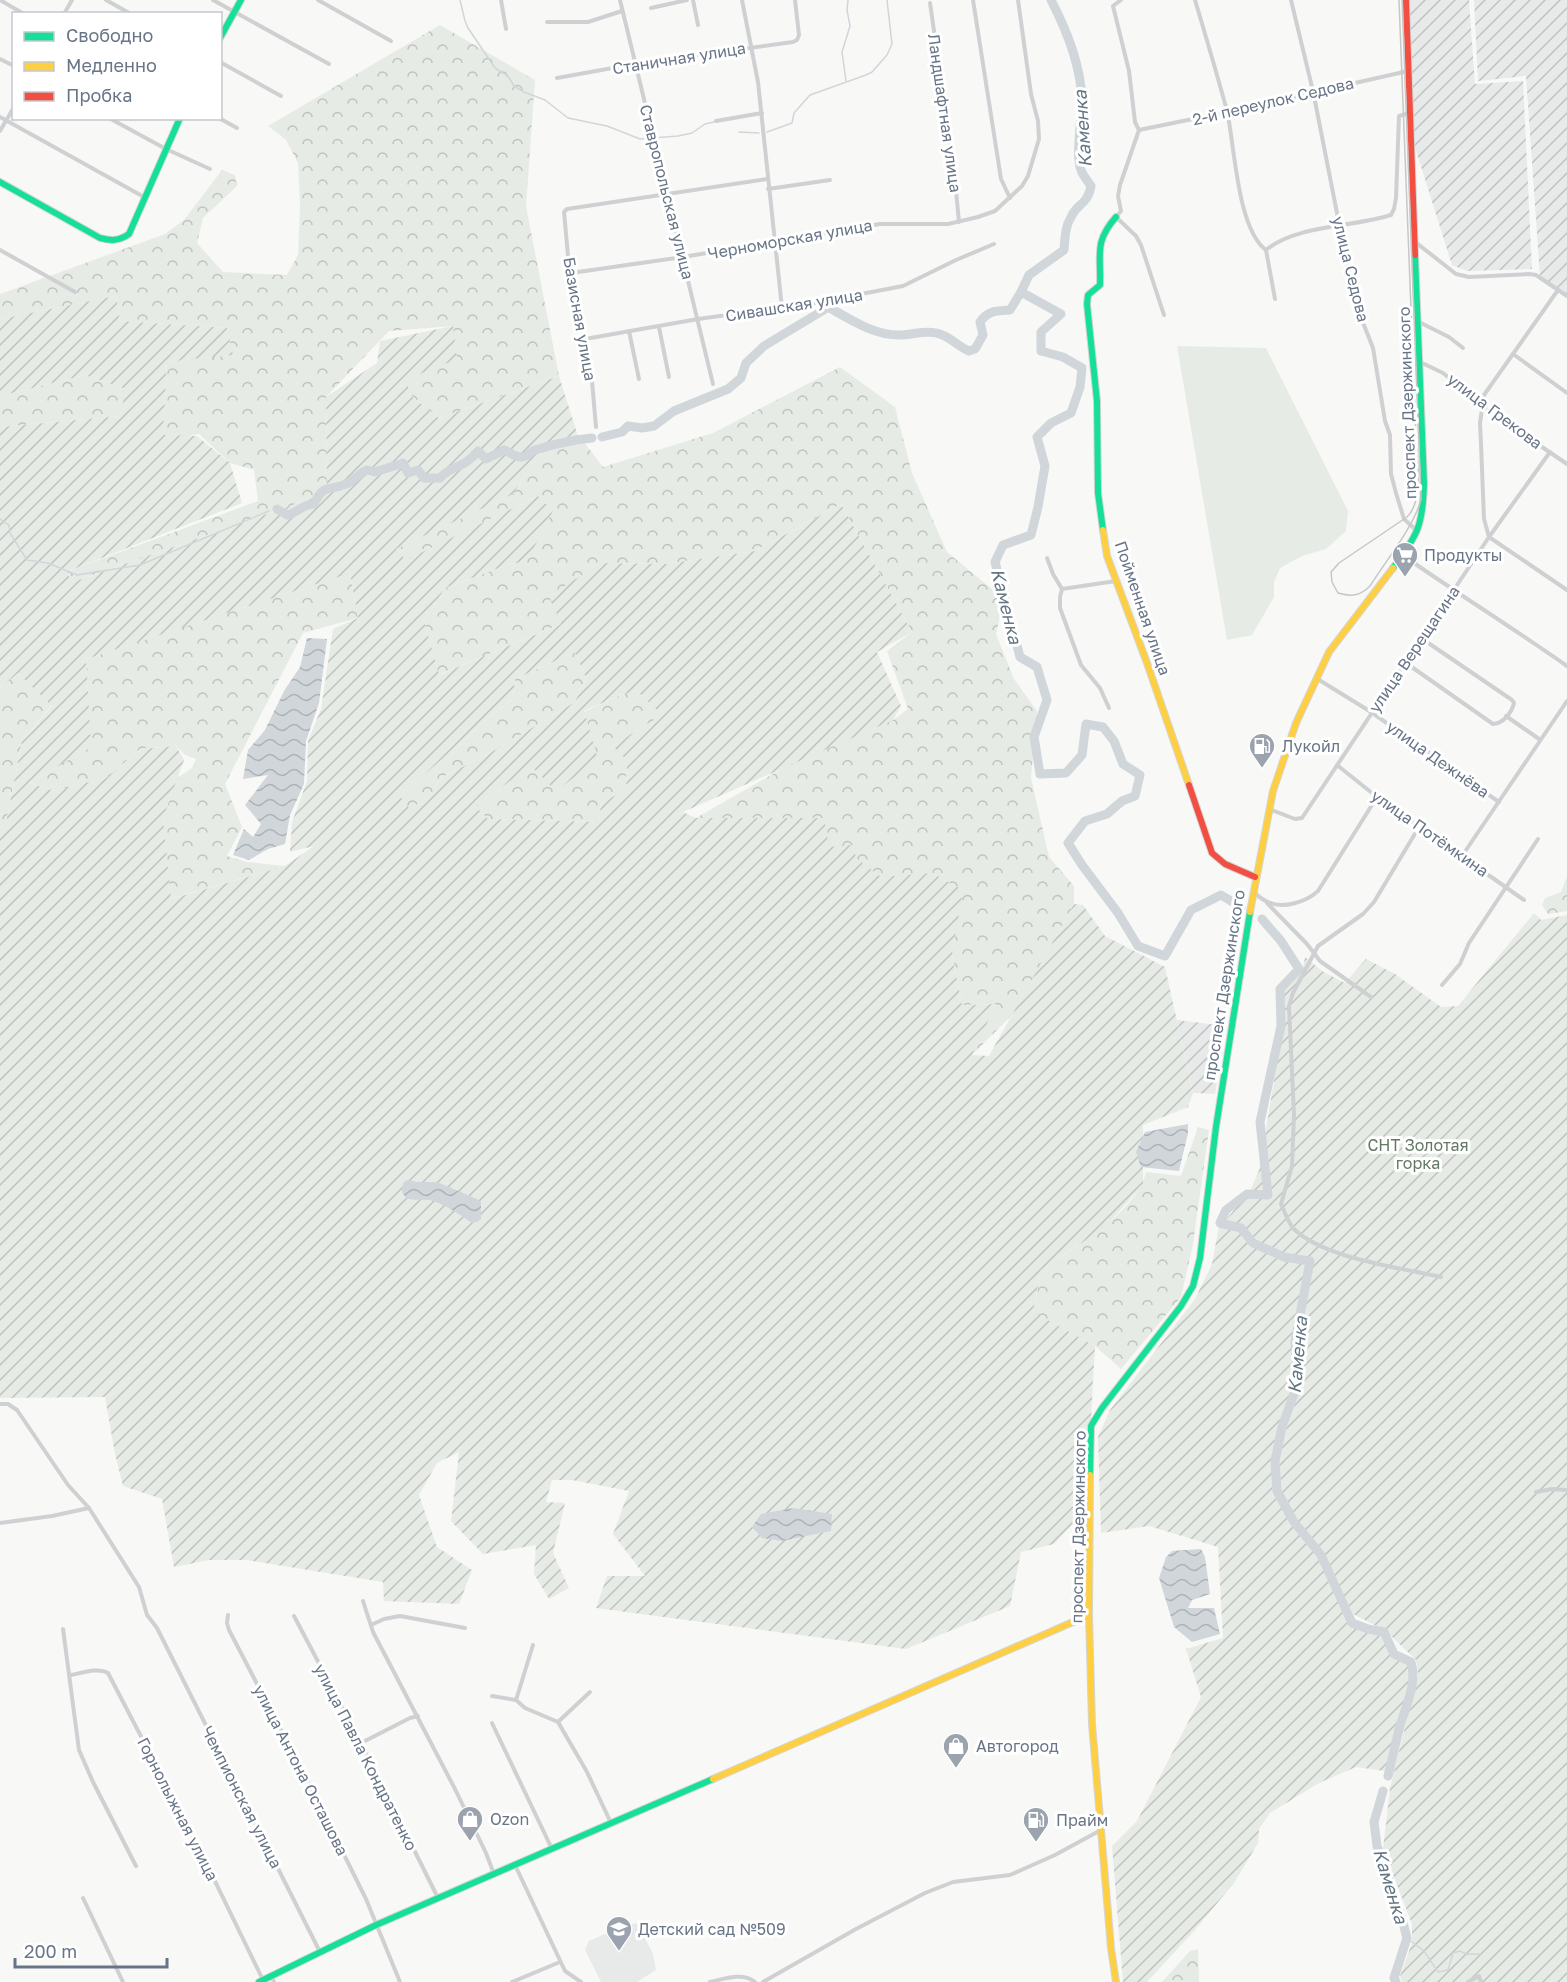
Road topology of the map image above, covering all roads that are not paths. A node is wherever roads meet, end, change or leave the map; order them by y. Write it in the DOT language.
graph roads {
  1 [pos="0,0"];
  2 [pos="106,0"];
  3 [pos="213,0"];
  4 [pos="241,0"];
  5 [pos="318,0"];
  6 [pos="501,0"];
  7 [pos="620,0"];
  8 [pos="687,0"];
  9 [pos="693,0"];
  10 [pos="742,0"];
  11 [pos="795,0"];
  12 [pos="973,0"];
  13 [pos="1018,0"];
  14 [pos="1120,0"];
  15 [pos="1195,0"];
  16 [pos="1291,0"];
  17 [pos="1406,0"];
  18 [pos="930,3"];
  19 [pos="651,8"];
  20 [pos="622,11"];
  21 [pos="21,12"];
  22 [pos="127,12"];
  23 [pos="234,12"];
  24 [pos="547,21"];
  25 [pos="698,25"];
  26 [pos="506,29"];
  27 [pos="222,34"];
  28 [pos="391,41"];
  29 [pos="751,47"];
  30 [pos="222,63"];
  31 [pos="329,64"];
  32 [pos="635,64"];
  33 [pos="1407,71"];
  34 [pos="557,78"];
  35 [pos="1313,91"];
  36 [pos="281,96"];
  37 [pos="12,110"];
  38 [pos="1227,112"];
  39 [pos="762,113"];
  40 [pos="1409,113"];
  41 [pos="0,117"];
  42 [pos="6,120"];
  43 [pos="113,120"];
  44 [pos="179,120"];
  45 [pos="222,120"];
  46 [pos="716,121"];
  47 [pos="237,128"];
  48 [pos="1139,130"];
  49 [pos="0,131"];
  50 [pos="166,149"];
  51 [pos="210,169"];
  52 [pos="767,179"];
  53 [pos="831,180"];
  54 [pos="0,182"];
  55 [pos="768,189"];
  56 [pos="667,195"];
  57 [pos="144,197"];
  58 [pos="1010,198"];
  59 [pos="1116,217"];
  60 [pos="959,222"];
  61 [pos="1339,224"];
  62 [pos="1414,241"];
  63 [pos="774,242"];
  64 [pos="994,244"];
  65 [pos="0,250"];
  66 [pos="1266,250"];
  67 [pos="683,257"];
  68 [pos="571,273"];
  69 [pos="1558,290"];
  70 [pos="75,292"];
  71 [pos="1567,296"];
  72 [pos="1275,299"];
  73 [pos="782,308"];
  74 [pos="1164,315"];
  75 [pos="698,319"];
  76 [pos="1419,322"];
  77 [pos="659,327"];
  78 [pos="629,331"];
  79 [pos="585,339"];
  80 [pos="1463,348"];
  81 [pos="1513,354"];
  82 [pos="1420,362"];
  83 [pos="669,377"];
  84 [pos="639,379"];
  85 [pos="713,384"];
  86 [pos="1567,393"];
  87 [pos="1483,406"];
  88 [pos="596,427"];
  89 [pos="1550,453"];
  90 [pos="1567,464"];
  91 [pos="1417,531"];
  92 [pos="1489,537"];
  93 [pos="1404,556"];
  94 [pos="1047,558"];
  95 [pos="1116,581"];
  96 [pos="1062,589"];
  97 [pos="1453,590"];
  98 [pos="1567,590"];
  99 [pos="1421,638"];
  100 [pos="1406,663"];
  101 [pos="1567,666"];
  102 [pos="1316,677"];
  103 [pos="1567,701"];
  104 [pos="1109,708"];
  105 [pos="1371,712"];
  106 [pos="1506,716"];
  107 [pos="1539,740"];
  108 [pos="1337,765"];
  109 [pos="1377,797"];
  110 [pos="1499,802"];
  111 [pos="1269,808"];
  112 [pos="1419,827"];
  113 [pos="1538,839"];
  114 [pos="1462,856"];
  115 [pos="1255,878"];
  116 [pos="1506,886"];
  117 [pos="1253,891"];
  118 [pos="1524,900"];
  119 [pos="1267,902"];
  120 [pos="1314,952"];
  121 [pos="1442,985"];
  122 [pos="1371,997"];
  123 [pos="1442,1276"];
  124 [pos="0,1404"];
  125 [pos="1567,1490"];
  126 [pos="1536,1492"];
  127 [pos="89,1508"];
  128 [pos="0,1523"];
  129 [pos="363,1601"];
  130 [pos="228,1615"];
  131 [pos="294,1616"];
  132 [pos="1089,1616"];
  133 [pos="371,1625"];
  134 [pos="465,1628"];
  135 [pos="63,1629"];
  136 [pos="533,1645"];
  137 [pos="71,1675"];
  138 [pos="590,1692"];
  139 [pos="492,1696"];
  140 [pos="516,1700"];
  141 [pos="418,1716"];
  142 [pos="558,1722"];
  143 [pos="492,1723"];
  144 [pos="360,1743"];
  145 [pos="611,1823"];
  146 [pos="1101,1829"];
  147 [pos="552,1848"];
  148 [pos="514,1865"];
  149 [pos="136,1866"];
  150 [pos="494,1874"];
  151 [pos="83,1898"];
  152 [pos="438,1898"];
  153 [pos="376,1925"];
  154 [pos="320,1952"];
  155 [pos="560,1962"];
  156 [pos="272,1979"];
  157 [pos="261,1981"];
  158 [pos="123,1982"];
  159 [pos="400,1982"];
  160 [pos="512,1982"];
  161 [pos="581,1982"];
  162 [pos="710,1982"];
  163 [pos="755,1982"];
  164 [pos="763,1982"];
  165 [pos="1116,1982"];
  166 [pos="1468,1982"];
  167 [pos="1481,1982"];
  1 -- 21 [label="street"];
  2 -- 22 [label="street"];
  3 -- 23 [label="street"];
  4 -- 23 [label="street"];
  5 -- 28 [label="street"];
  6 -- 26 [label="street"];
  7 -- 20 [label="street, Ставропольская улица"];
  8 -- 19 [label="street"];
  9 -- 25 [label="street"];
  10 -- 29 [label="street"];
  11 -- 29 [label="street, Станичная улица"];
  12 -- 58 [label="street"];
  13 -- 58 [label="street, Черноморская улица"];
  14 -- 48 [label="street"];
  15 -- 38 [label="street"];
  16 -- 35 [label="street, улица Седова"];
  17 -- 33 [label="street, проспект Дзержинского"];
  18 -- 60 [label="street, Ландшафтная улица"];
  20 -- 24 [label="street"];
  20 -- 32 [label="street, Ставропольская улица"];
  23 -- 27 [label="street"];
  23 -- 31 [label="street"];
  29 -- 32 [label="street, Станичная улица"];
  29 -- 39 [label="street"];
  30 -- 36 [label="street"];
  32 -- 34 [label="street, Станичная улица"];
  32 -- 56 [label="street, Ставропольская улица"];
  33 -- 35 [label="street, 2-й переулок Седова"];
  33 -- 40 [label="street, проспект Дзержинского"];
  35 -- 38 [label="street, 2-й переулок Седова"];
  35 -- 61 [label="street, улица Седова"];
  37 -- 42 [label="street"];
  38 -- 48 [label="street, 2-й переулок Седова"];
  38 -- 66 [label="street"];
  39 -- 46 [label="street"];
  39 -- 52 [label="street"];
  40 -- 61 [label="street"];
  40 -- 62 [label="street, проспект Дзержинского"];
  41 -- 42 [label="street"];
  42 -- 49 [label="street"];
  42 -- 57 [label="street"];
  43 -- 50 [label="street"];
  44 -- 50 [label="street"];
  45 -- 47 [label="street"];
  48 -- 59 [label="street"];
  50 -- 51 [label="street"];
  50 -- 57 [label="street"];
  52 -- 55 [label="street"];
  52 -- 56 [label="street"];
  53 -- 55 [label="street"];
  54 -- 57 [label="street"];
  55 -- 63 [label="street"];
  56 -- 67 [label="street, Ставропольская улица"];
  56 -- 68 [label="street, Базисная улица"];
  58 -- 60 [label="street, Черноморская улица"];
  59 -- 74 [label="street"];
  59 -- 95 [label="street, Пойменная улица"];
  60 -- 63 [label="street, Черноморская улица"];
  61 -- 66 [label="street"];
  61 -- 91 [label="street, улица Седова"];
  62 -- 69 [label="street"];
  62 -- 76 [label="street, проспект Дзержинского"];
  63 -- 67 [label="street, Черноморская улица"];
  63 -- 73 [label="street"];
  64 -- 73 [label="street, Сивашская улица"];
  65 -- 70 [label="street"];
  66 -- 72 [label="street"];
  67 -- 68 [label="street, Черноморская улица"];
  67 -- 75 [label="street, Ставропольская улица"];
  68 -- 79 [label="street, Базисная улица"];
  69 -- 71 [label="street"];
  69 -- 81 [label="street"];
  73 -- 75 [label="street, Сивашская улица"];
  75 -- 77 [label="street, Сивашская улица"];
  75 -- 85 [label="street, Ставропольская улица"];
  76 -- 80 [label="street"];
  76 -- 82 [label="street, проспект Дзержинского"];
  77 -- 78 [label="street, Сивашская улица"];
  77 -- 83 [label="street"];
  78 -- 79 [label="street, Сивашская улица"];
  78 -- 84 [label="street"];
  79 -- 88 [label="street, Базисная улица"];
  81 -- 86 [label="street"];
  81 -- 87 [label="street"];
  82 -- 87 [label="street, улица Грекова"];
  82 -- 91 [label="street, проспект Дзержинского"];
  87 -- 89 [label="street, улица Грекова"];
  87 -- 92 [label="street"];
  89 -- 90 [label="street, улица Грекова"];
  89 -- 92 [label="street, улица Верещагина"];
  91 -- 93 [label="street, проспект Дзержинского"];
  92 -- 97 [label="street, улица Верещагина"];
  92 -- 98 [label="street"];
  93 -- 97 [label="street"];
  93 -- 102 [label="street, проспект Дзержинского"];
  94 -- 96 [label="street"];
  95 -- 96 [label="street"];
  95 -- 115 [label="street, Пойменная улица"];
  96 -- 104 [label="street"];
  97 -- 99 [label="street, улица Верещагина"];
  97 -- 101 [label="street"];
  99 -- 100 [label="street, улица Верещагина"];
  99 -- 106 [label="street"];
  100 -- 105 [label="street, улица Верещагина"];
  100 -- 106 [label="street"];
  102 -- 105 [label="street, улица Дежнёва"];
  102 -- 111 [label="street, проспект Дзержинского"];
  103 -- 107 [label="street"];
  105 -- 108 [label="street, улица Верещагина"];
  105 -- 110 [label="street, улица Дежнёва"];
  106 -- 107 [label="street"];
  107 -- 110 [label="street"];
  108 -- 109 [label="street, улица Потёмкина"];
  108 -- 111 [label="street, улица Верещагина"];
  109 -- 112 [label="street, улица Потёмкина"];
  109 -- 119 [label="street"];
  110 -- 114 [label="street"];
  111 -- 115 [label="street, проспект Дзержинского"];
  112 -- 114 [label="street, улица Потёмкина"];
  112 -- 120 [label="street"];
  113 -- 116 [label="street"];
  114 -- 116 [label="street, улица Потёмкина"];
  115 -- 117 [label="street, проспект Дзержинского"];
  116 -- 118 [label="street, улица Потёмкина"];
  116 -- 121 [label="street"];
  117 -- 119 [label="street"];
  117 -- 132 [label="street, проспект Дзержинского"];
  119 -- 120 [label="street"];
  120 -- 122 [label="street"];
  120 -- 123 [label="street"];
  124 -- 127 [label="street, Чемпионская улица"];
  125 -- 126 [label="street"];
  127 -- 128 [label="street"];
  127 -- 154 [label="street, Чемпионская улица"];
  129 -- 133 [label="street"];
  130 -- 153 [label="street, улица Антона Осташова"];
  131 -- 144 [label="street, улица Павла Кондратенко"];
  132 -- 145 [label="street"];
  132 -- 146 [label="street, проспект Дзержинского"];
  133 -- 134 [label="street"];
  133 -- 141 [label="street"];
  135 -- 137 [label="street"];
  136 -- 140 [label="street"];
  137 -- 149 [label="street"];
  137 -- 157 [label="street, Горнолыжная улица"];
  138 -- 142 [label="street"];
  139 -- 140 [label="street"];
  140 -- 142 [label="street"];
  141 -- 144 [label="street"];
  141 -- 150 [label="street"];
  142 -- 145 [label="street"];
  143 -- 147 [label="street"];
  144 -- 152 [label="street, улица Павла Кондратенко"];
  145 -- 147 [label="street"];
  146 -- 164 [label="street"];
  146 -- 165 [label="street, проспект Дзержинского"];
  147 -- 148 [label="street"];
  148 -- 150 [label="street"];
  148 -- 155 [label="street"];
  150 -- 152 [label="street"];
  151 -- 158 [label="street"];
  152 -- 153 [label="street"];
  153 -- 154 [label="street"];
  153 -- 159 [label="street, улица Антона Осташова"];
  154 -- 156 [label="street"];
  155 -- 160 [label="street"];
  155 -- 161 [label="street"];
  156 -- 157 [label="street"];
  162 -- 163 [label="street"];
  166 -- 167 [label="street"];
}
